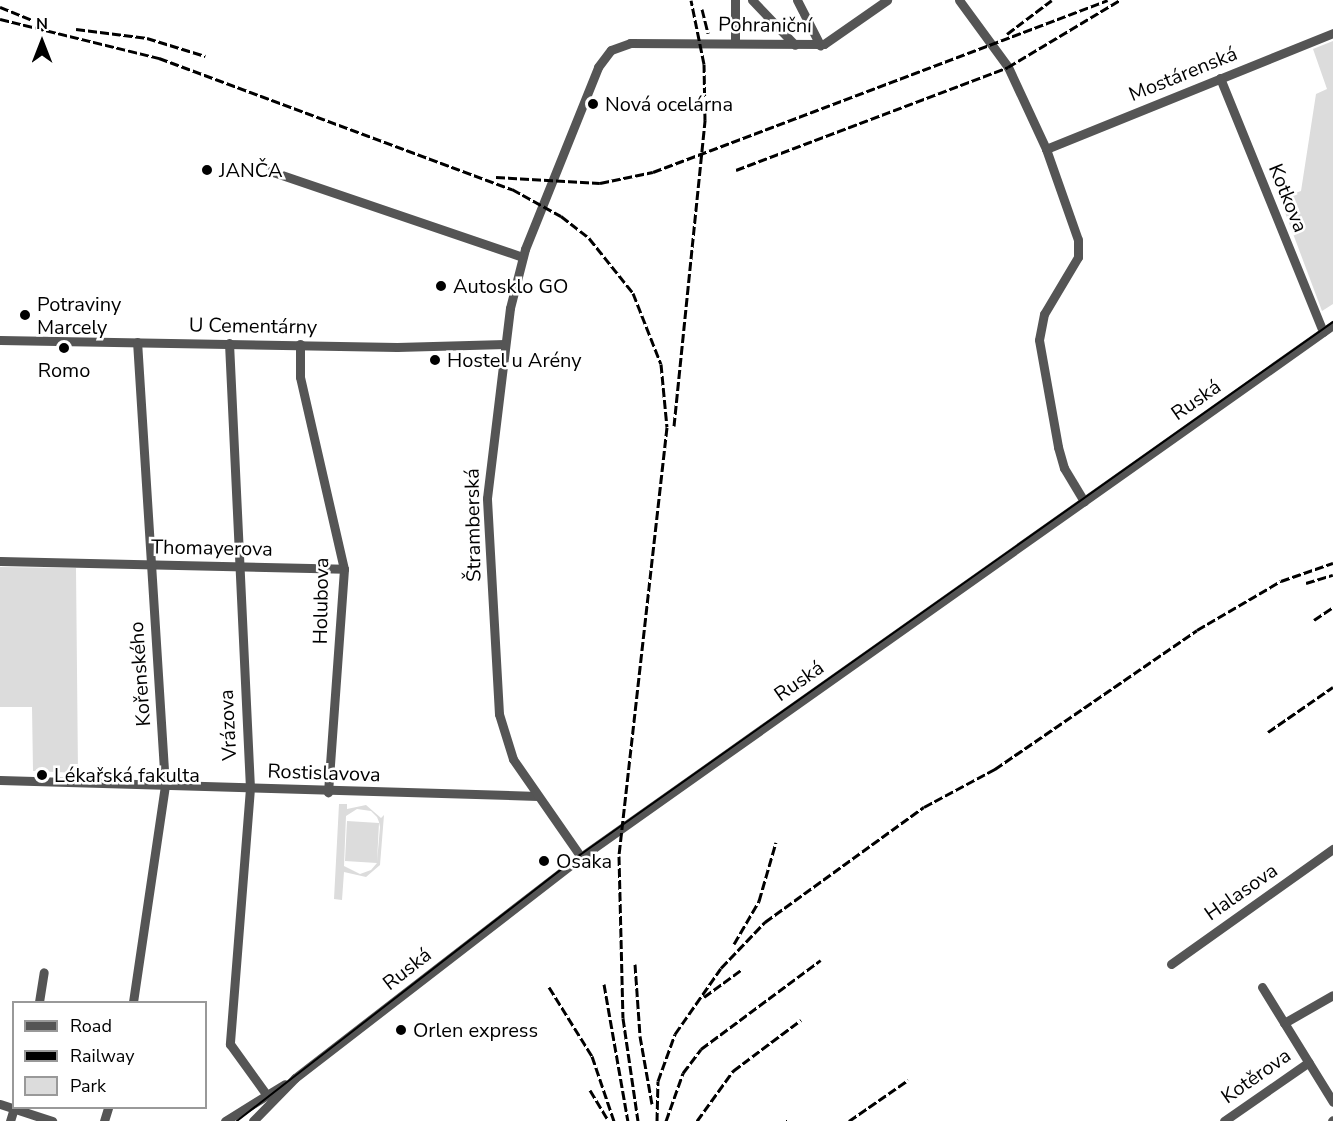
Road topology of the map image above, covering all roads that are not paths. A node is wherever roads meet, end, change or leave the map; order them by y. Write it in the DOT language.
graph roads {
  1 [pos="735,0"];
  2 [pos="752,0"];
  3 [pos="797,0"];
  4 [pos="887,0"];
  5 [pos="959,0"];
  6 [pos="1333,33"];
  7 [pos="735,42"];
  8 [pos="795,45"];
  9 [pos="820,45"];
  10 [pos="1220,78"];
  11 [pos="1046,149"];
  12 [pos="270,171"];
  13 [pos="553,177"];
  14 [pos="522,257"];
  15 [pos="1333,325"];
  16 [pos="1323,332"];
  17 [pos="0,340"];
  18 [pos="137,342"];
  19 [pos="229,343"];
  20 [pos="300,344"];
  21 [pos="505,344"];
  22 [pos="1084,501"];
  23 [pos="0,561"];
  24 [pos="152,565"];
  25 [pos="238,567"];
  26 [pos="344,569"];
  27 [pos="0,780"];
  28 [pos="165,786"];
  29 [pos="250,788"];
  30 [pos="328,792"];
  31 [pos="538,796"];
  32 [pos="1333,849"];
  33 [pos="581,857"];
  34 [pos="1170,964"];
  35 [pos="44,972"];
  36 [pos="1262,987"];
  37 [pos="1333,995"];
  38 [pos="39,1001"];
  39 [pos="133,1001"];
  40 [pos="1284,1023"];
  41 [pos="1309,1062"];
  42 [pos="295,1078"];
  43 [pos="267,1094"];
  44 [pos="1333,1102"];
  45 [pos="17,1109"];
  46 [pos="52,1121"];
  47 [pos="225,1121"];
  48 [pos="253,1121"];
  49 [pos="1224,1121"];
  1 -- 7 [label="street"];
  2 -- 8 [label="street"];
  3 -- 9 [label="street"];
  4 -- 9 [label="street, Pohraniční"];
  5 -- 11 [label="street"];
  6 -- 10 [label="street, Mostárenská"];
  7 -- 8 [label="street, Pohraniční"];
  7 -- 13 [label="street, Pohraniční"];
  8 -- 9 [label="street, Pohraniční"];
  10 -- 11 [label="street, Mostárenská"];
  10 -- 16 [label="street, Kotkova"];
  11 -- 22 [label="street"];
  12 -- 14 [label="street"];
  13 -- 14 [label="street, Štramberská"];
  14 -- 21 [label="street, Štramberská"];
  15 -- 16 [label="street, Ruská"];
  16 -- 22 [label="street, Ruská"];
  17 -- 18 [label="street, U Cementárny"];
  18 -- 19 [label="street, U Cementárny"];
  18 -- 24 [label="street, Kořenského"];
  19 -- 20 [label="street, U Cementárny"];
  19 -- 25 [label="street, Vrázova"];
  20 -- 21 [label="street, U Cementárny"];
  20 -- 26 [label="street, Holubova"];
  21 -- 31 [label="street, Štramberská"];
  22 -- 33 [label="street, Ruská"];
  23 -- 24 [label="street, Thomayerova"];
  24 -- 25 [label="street, Thomayerova"];
  24 -- 28 [label="street, Kořenského"];
  25 -- 26 [label="street, Thomayerova"];
  25 -- 29 [label="street, Vrázova"];
  26 -- 30 [label="street, Holubova"];
  27 -- 28 [label="street, Rostislavova"];
  28 -- 29 [label="street, Rostislavova"];
  28 -- 39 [label="street, Kořenského"];
  29 -- 30 [label="street, Rostislavova"];
  29 -- 43 [label="street, Vrázova"];
  30 -- 31 [label="street, Rostislavova"];
  31 -- 33 [label="street, Štramberská"];
  32 -- 34 [label="street, Halasova"];
  33 -- 42 [label="street, Ruská"];
  35 -- 38 [label="street"];
  36 -- 40 [label="street"];
  37 -- 40 [label="street"];
  40 -- 41 [label="street"];
  41 -- 44 [label="street"];
  41 -- 49 [label="street, Kotěrova"];
  42 -- 43 [label="street, Ruská"];
  42 -- 48 [label="street, Ruská"];
  43 -- 47 [label="street, Ruská"];
  45 -- 46 [label="street"];
}
